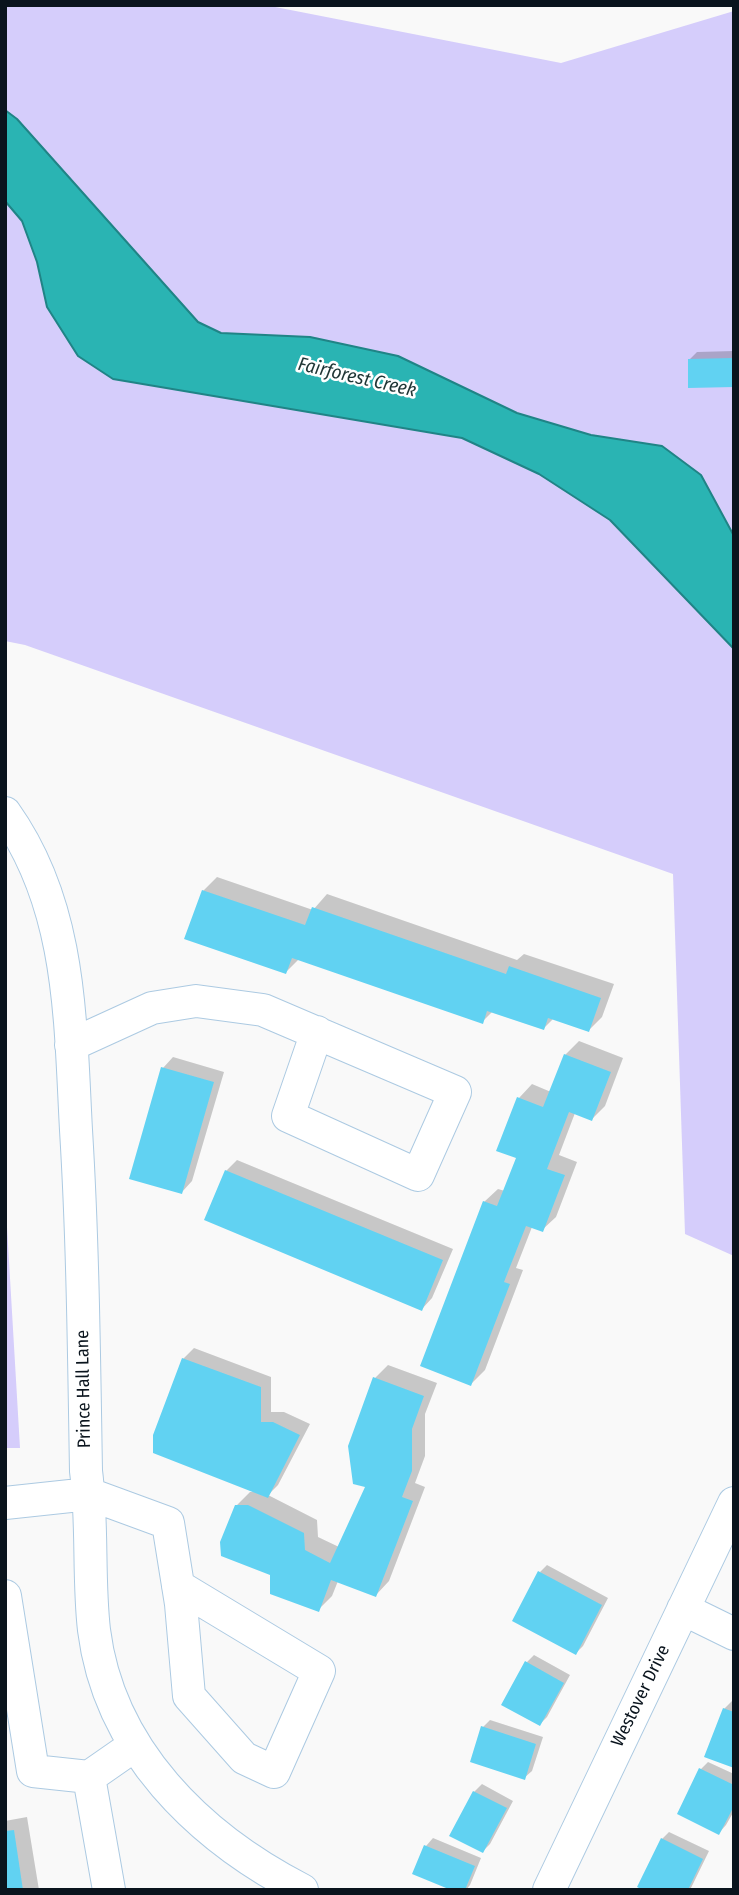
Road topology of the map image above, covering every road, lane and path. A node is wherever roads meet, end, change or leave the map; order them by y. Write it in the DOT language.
graph roads {
  1 [pos="5,814"];
  2 [pos="317,1032"];
  3 [pos="71,1045"];
  4 [pos="89,1494"];
  5 [pos="5,1503"];
  6 [pos="734,1503"];
  7 [pos="178,1586"];
  8 [pos="5,1596"];
  9 [pos="683,1609"];
  10 [pos="734,1634"];
  11 [pos="135,1745"];
  12 [pos="89,1777"];
  13 [pos="109,1890"];
  14 [pos="302,1890"];
  15 [pos="549,1890"];
  1 -- 3 [label="street, Prince Hall Lane"];
  2 -- 2 [label="street"];
  2 -- 3 [label="street"];
  3 -- 4 [label="street, Prince Hall Lane"];
  4 -- 5 [label="street"];
  4 -- 7 [label="street"];
  4 -- 11 [label="street, Prince Hall Lane"];
  6 -- 9 [label="street, Westover Drive"];
  7 -- 7 [label="street"];
  8 -- 12 [label="street"];
  9 -- 10 [label="street"];
  9 -- 15 [label="street, Westover Drive"];
  11 -- 12 [label="street"];
  11 -- 14 [label="street, Prince Hall Lane"];
  12 -- 13 [label="street"];
}
